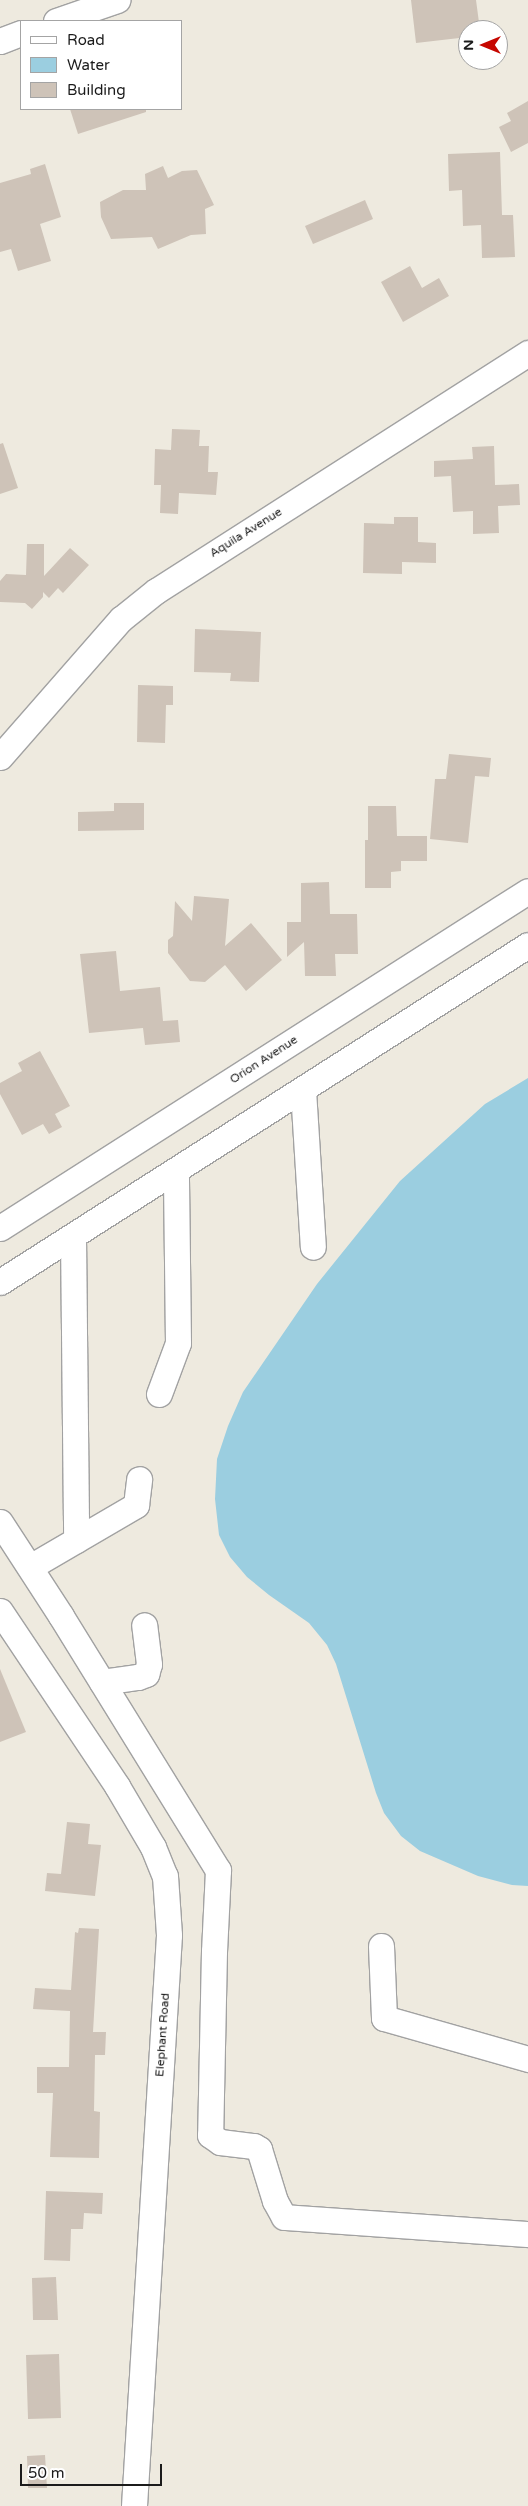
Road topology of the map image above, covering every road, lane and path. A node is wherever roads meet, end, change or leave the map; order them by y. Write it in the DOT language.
graph roads {
  1 [pos="117,0"];
  2 [pos="59,20"];
  3 [pos="20,33"];
  4 [pos="0,41"];
  5 [pos="528,353"];
  6 [pos="0,757"];
  7 [pos="528,891"];
  8 [pos="528,945"];
  9 [pos="302,1090"];
  10 [pos="176,1171"];
  11 [pos="0,1228"];
  12 [pos="73,1236"];
  13 [pos="313,1247"];
  14 [pos="0,1282"];
  15 [pos="159,1394"];
  16 [pos="140,1479"];
  17 [pos="0,1522"];
  18 [pos="76,1540"];
  19 [pos="30,1567"];
  20 [pos="2,1617"];
  21 [pos="144,1625"];
  22 [pos="102,1682"];
  23 [pos="381,1946"];
  24 [pos="528,2059"];
  25 [pos="528,2234"];
  26 [pos="134,2506"];
  1 -- 2 [label="street"];
  3 -- 4 [label="street"];
  5 -- 6 [label="street, Aquila Avenue"];
  7 -- 11 [label="street, Orion Avenue"];
  8 -- 9 [label="street"];
  9 -- 10 [label="street"];
  9 -- 13 [label="street"];
  10 -- 12 [label="street"];
  10 -- 15 [label="street"];
  12 -- 14 [label="street"];
  12 -- 18 [label="street"];
  16 -- 18 [label="street"];
  17 -- 19 [label="street"];
  18 -- 19 [label="street"];
  19 -- 22 [label="street"];
  20 -- 26 [label="street, Elephant Road"];
  21 -- 22 [label="street"];
  22 -- 25 [label="street"];
  23 -- 24 [label="street"];
}
